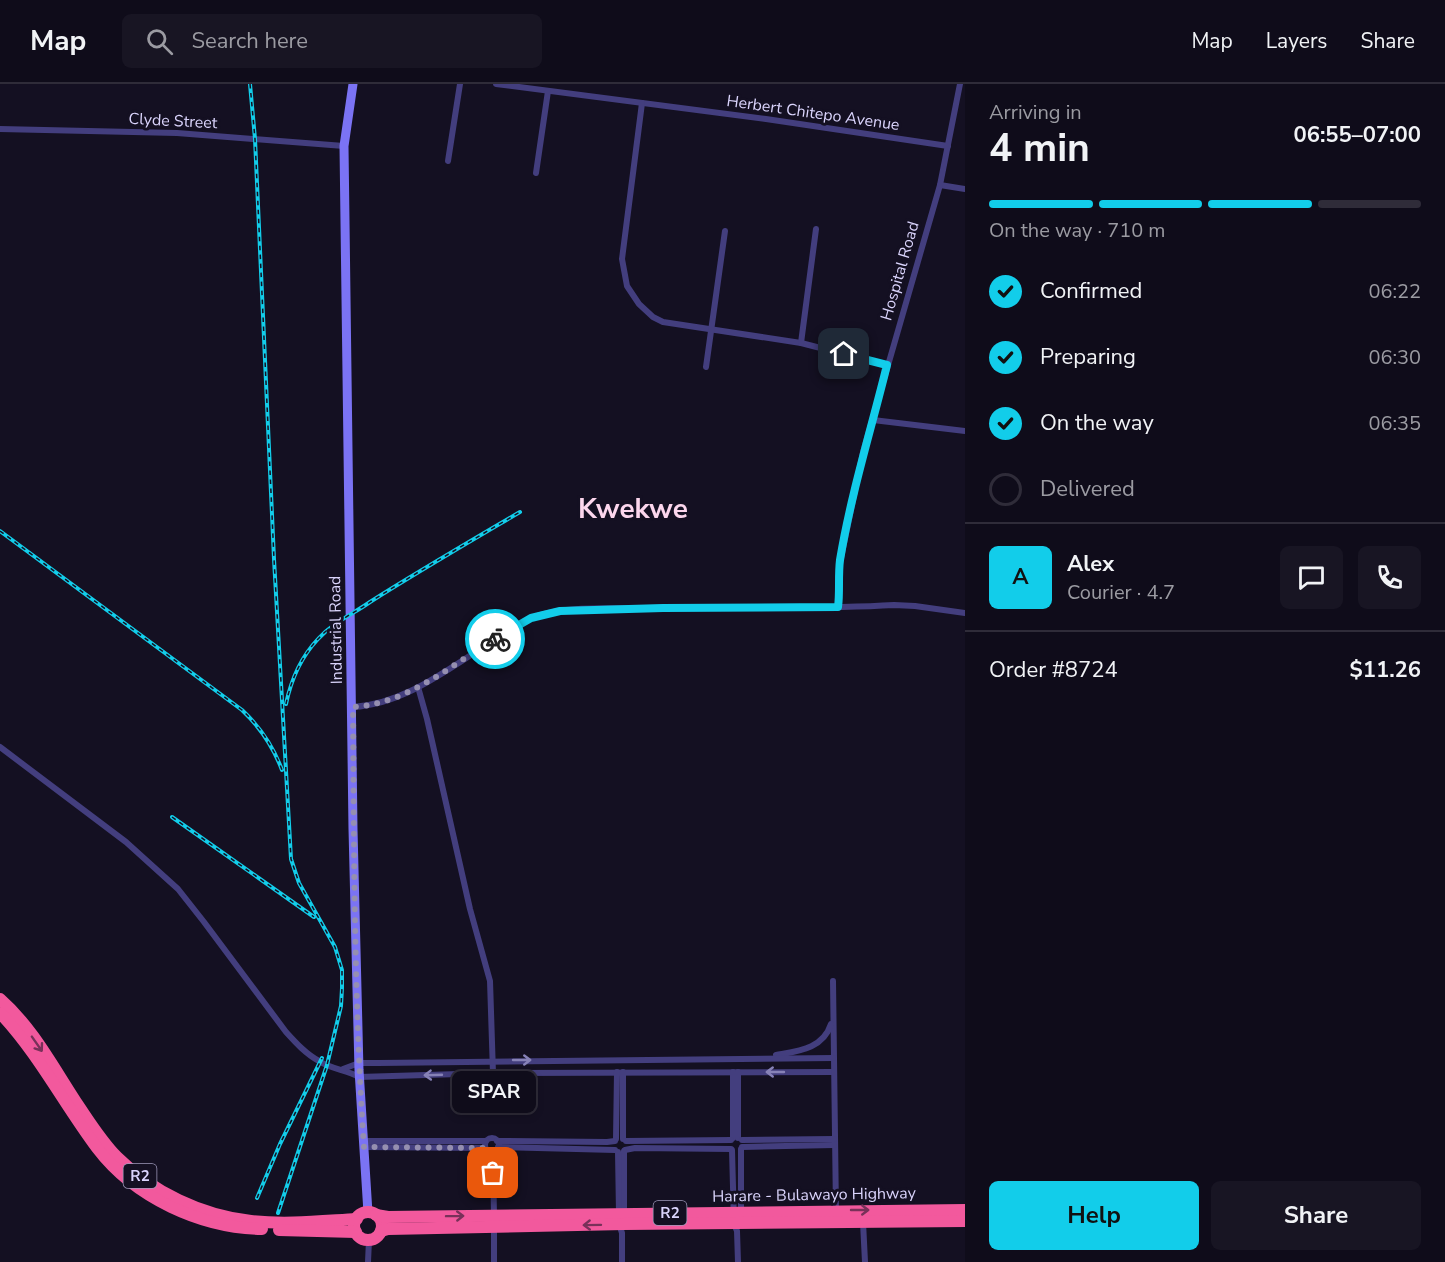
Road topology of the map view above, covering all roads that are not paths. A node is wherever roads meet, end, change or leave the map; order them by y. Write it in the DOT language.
graph roads {
  1 [pos="353,84"];
  2 [pos="460,84"];
  3 [pos="496,84"];
  4 [pos="960,84"];
  5 [pos="548,91"];
  6 [pos="642,104"];
  7 [pos="0,129"];
  8 [pos="344,146"];
  9 [pos="948,146"];
  10 [pos="448,161"];
  11 [pos="536,173"];
  12 [pos="940,185"];
  13 [pos="965,189"];
  14 [pos="816,229"];
  15 [pos="725,231"];
  16 [pos="712,329"];
  17 [pos="801,343"];
  18 [pos="887,365"];
  19 [pos="706,367"];
  20 [pos="873,420"];
  21 [pos="965,431"];
  22 [pos="838,607"];
  23 [pos="965,613"];
  24 [pos="418,687"];
  25 [pos="353,707"];
  26 [pos="0,747"];
  27 [pos="833,981"];
  28 [pos="0,999"];
  29 [pos="0,1013"];
  30 [pos="833,1018"];
  31 [pos="833,1058"];
  32 [pos="761,1059"];
  33 [pos="493,1060"];
  34 [pos="569,1060"];
  35 [pos="359,1063"];
  36 [pos="343,1069"];
  37 [pos="834,1071"];
  38 [pos="493,1072"];
  39 [pos="569,1072"];
  40 [pos="620,1072"];
  41 [pos="735,1072"];
  42 [pos="359,1077"];
  43 [pos="620,1140"];
  44 [pos="738,1142"];
  45 [pos="834,1142"];
  46 [pos="364,1144"];
  47 [pos="486,1144"];
  48 [pos="496,1147"];
  49 [pos="732,1150"];
  50 [pos="620,1151"];
  51 [pos="965,1210"];
  52 [pos="367,1216"];
  53 [pos="836,1216"];
  54 [pos="941,1216"];
  55 [pos="737,1220"];
  56 [pos="494,1221"];
  57 [pos="965,1221"];
  58 [pos="423,1222"];
  59 [pos="622,1222"];
  60 [pos="863,1222"];
  61 [pos="319,1226"];
  62 [pos="381,1231"];
  63 [pos="356,1232"];
  64 [pos="369,1240"];
  65 [pos="369,1262"];
  66 [pos="494,1262"];
  67 [pos="622,1262"];
  68 [pos="738,1262"];
  69 [pos="865,1262"];
  1 -- 8 [label="street, Industrial Road"];
  2 -- 10 [label="street"];
  3 -- 5 [label="street, Herbert Chitepo Avenue"];
  4 -- 9 [label="street, Hospital Road"];
  5 -- 6 [label="street, Herbert Chitepo Avenue"];
  5 -- 11 [label="street"];
  6 -- 9 [label="street, Herbert Chitepo Avenue"];
  6 -- 16 [label="street"];
  7 -- 8 [label="street, Clyde Street"];
  8 -- 25 [label="street, Industrial Road"];
  9 -- 12 [label="street, Hospital Road"];
  12 -- 13 [label="street"];
  12 -- 18 [label="street, Hospital Road"];
  14 -- 17 [label="street"];
  15 -- 16 [label="street"];
  16 -- 17 [label="street"];
  16 -- 19 [label="street"];
  17 -- 18 [label="street"];
  18 -- 20 [label="street, Hospital Road"];
  20 -- 21 [label="street"];
  20 -- 22 [label="street, Hospital Road"];
  22 -- 23 [label="street"];
  22 -- 24 [label="street"];
  24 -- 25 [label="street"];
  24 -- 33 [label="street"];
  25 -- 35 [label="street, Industrial Road"];
  26 -- 36 [label="street"];
  27 -- 30 [label="street"];
  28 -- 61 [label="highway, Harare - Bulawayo Highway / R2, one-way"];
  29 -- 61 [label="highway, Harare - Bulawayo Highway / R2"];
  30 -- 31 [label="street"];
  30 -- 32 [label="street"];
  31 -- 32 [label="street"];
  31 -- 37 [label="street"];
  32 -- 34 [label="street"];
  33 -- 34 [label="street, one-way"];
  33 -- 35 [label="street"];
  33 -- 38 [label="street"];
  34 -- 39 [label="street"];
  35 -- 36 [label="street"];
  35 -- 42 [label="street, Industrial Road"];
  36 -- 42 [label="street"];
  37 -- 41 [label="street, one-way"];
  37 -- 45 [label="street"];
  38 -- 39 [label="street"];
  38 -- 42 [label="street, one-way"];
  39 -- 40 [label="street"];
  40 -- 41 [label="street"];
  40 -- 43 [label="street"];
  41 -- 44 [label="street"];
  42 -- 46 [label="street, Industrial Road"];
  43 -- 44 [label="street"];
  43 -- 48 [label="street"];
  43 -- 50 [label="street"];
  43 -- 50 [label="street"];
  44 -- 45 [label="street"];
  44 -- 49 [label="street"];
  44 -- 49 [label="street"];
  44 -- 55 [label="street"];
  45 -- 53 [label="street"];
  46 -- 47 [label="street"];
  46 -- 52 [label="street, Industrial Road"];
  47 -- 48 [label="street"];
  47 -- 48 [label="street"];
  48 -- 50 [label="street"];
  48 -- 56 [label="street"];
  49 -- 50 [label="street"];
  49 -- 55 [label="street"];
  50 -- 59 [label="street"];
  51 -- 54 [label="highway, Harare - Bulawayo Highway / R2"];
  52 -- 58 [label="highway, Harare - Bulawayo Highway / R2"];
  52 -- 61 [label="highway, Harare - Bulawayo Highway / R2"];
  52 -- 62 [label="highway"];
  52 -- 63 [label="highway"];
  53 -- 54 [label="highway, Harare - Bulawayo Highway / R2, one-way"];
  53 -- 55 [label="highway, Harare - Bulawayo Highway / R2"];
  53 -- 60 [label="highway, Harare - Bulawayo Highway / R2"];
  54 -- 57 [label="highway, Harare - Bulawayo Highway / R2"];
  54 -- 60 [label="highway, Harare - Bulawayo Highway / R2"];
  55 -- 59 [label="highway, Harare - Bulawayo Highway / R2"];
  55 -- 68 [label="street"];
  56 -- 58 [label="highway, Harare - Bulawayo Highway / R2"];
  56 -- 59 [label="highway, Harare - Bulawayo Highway / R2"];
  56 -- 66 [label="street"];
  58 -- 62 [label="highway, Harare - Bulawayo Highway / R2"];
  59 -- 67 [label="street"];
  60 -- 69 [label="street"];
  61 -- 63 [label="highway, Harare - Bulawayo Highway / R2"];
  62 -- 64 [label="highway"];
  63 -- 64 [label="highway"];
  64 -- 65 [label="street"];
}
